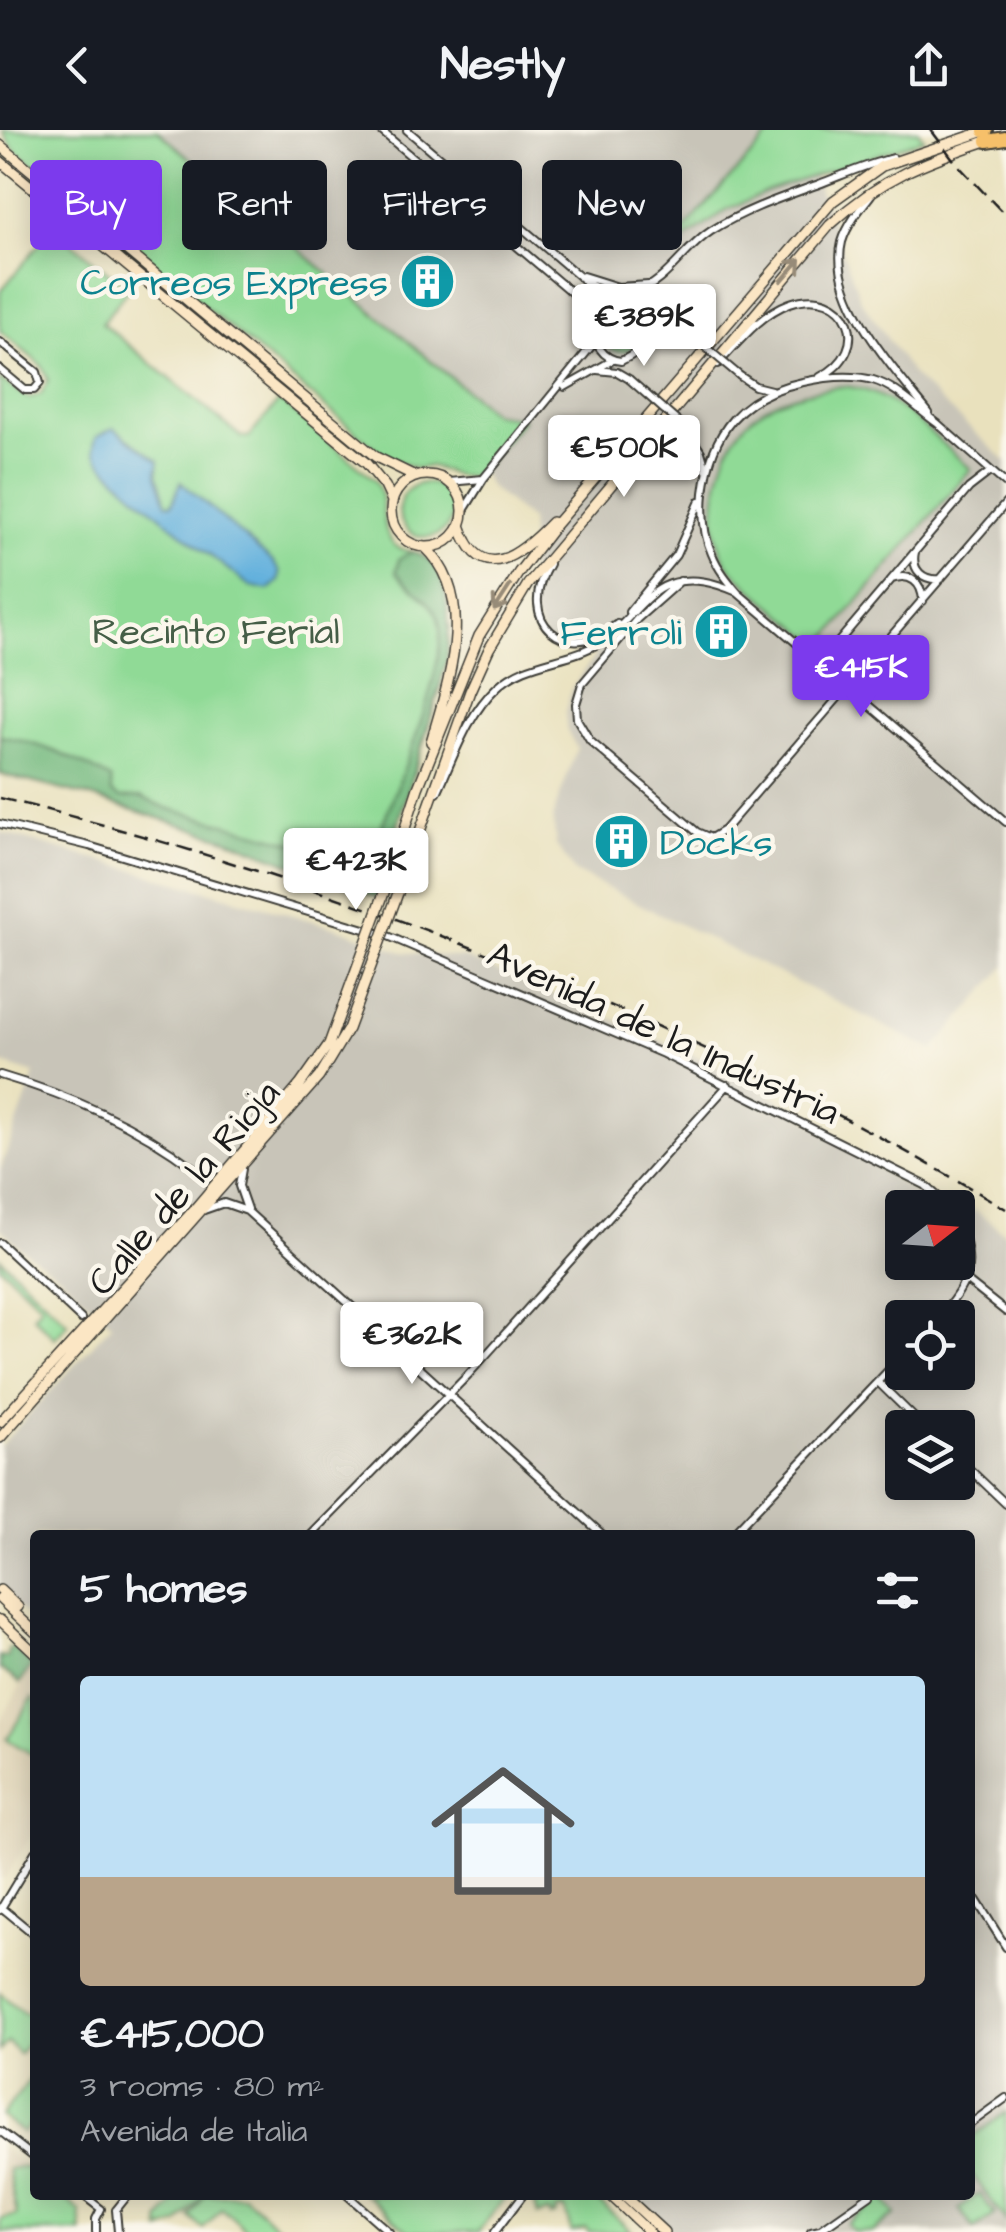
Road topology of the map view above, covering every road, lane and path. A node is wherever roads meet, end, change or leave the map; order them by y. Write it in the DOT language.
graph roads {
  1 [pos="380,130"];
  2 [pos="407,130"];
  3 [pos="987,133"];
  4 [pos="1006,136"];
  5 [pos="0,145"];
  6 [pos="910,154"];
  7 [pos="0,161"];
  8 [pos="881,183"];
  9 [pos="565,265"];
  10 [pos="657,282"];
  11 [pos="632,294"];
  12 [pos="620,296"];
  13 [pos="655,308"];
  14 [pos="594,332"];
  15 [pos="0,342"];
  16 [pos="594,343"];
  17 [pos="613,361"];
  18 [pos="0,369"];
  19 [pos="594,370"];
  20 [pos="628,379"];
  21 [pos="814,380"];
  22 [pos="773,390"];
  23 [pos="556,393"];
  24 [pos="684,399"];
  25 [pos="937,423"];
  26 [pos="606,467"];
  27 [pos="707,471"];
  28 [pos="991,471"];
  29 [pos="416,476"];
  30 [pos="484,478"];
  31 [pos="450,482"];
  32 [pos="1006,484"];
  33 [pos="704,491"];
  34 [pos="392,502"];
  35 [pos="1006,503"];
  36 [pos="463,512"];
  37 [pos="460,525"];
  38 [pos="568,536"];
  39 [pos="424,547"];
  40 [pos="916,550"];
  41 [pos="943,578"];
  42 [pos="891,579"];
  43 [pos="680,582"];
  44 [pos="738,592"];
  45 [pos="922,602"];
  46 [pos="824,665"];
  47 [pos="848,684"];
  48 [pos="418,788"];
  49 [pos="1006,822"];
  50 [pos="0,824"];
  51 [pos="419,831"];
  52 [pos="0,1076"];
  53 [pos="728,1085"];
  54 [pos="242,1166"];
  55 [pos="195,1168"];
  56 [pos="929,1190"];
  57 [pos="204,1210"];
  58 [pos="247,1211"];
  59 [pos="0,1243"];
  60 [pos="967,1281"];
  61 [pos="955,1300"];
  62 [pos="1006,1312"];
  63 [pos="81,1319"];
  64 [pos="885,1375"];
  65 [pos="879,1382"];
  66 [pos="448,1396"];
  67 [pos="908,1410"];
  68 [pos="0,1422"];
  69 [pos="0,1438"];
  70 [pos="975,1474"];
  71 [pos="1006,1504"];
  72 [pos="317,1530"];
  73 [pos="597,1530"];
  74 [pos="737,1530"];
  75 [pos="0,1590"];
  76 [pos="0,1599"];
  77 [pos="0,1620"];
  78 [pos="30,1625"];
  79 [pos="30,1627"];
  80 [pos="30,1648"];
  81 [pos="30,1860"];
  82 [pos="975,1898"];
  83 [pos="1,1908"];
  84 [pos="30,1931"];
  85 [pos="1006,1946"];
  86 [pos="1006,2098"];
  87 [pos="975,2120"];
  88 [pos="0,2131"];
  89 [pos="30,2154"];
  90 [pos="89,2200"];
  91 [pos="124,2200"];
  92 [pos="353,2200"];
  93 [pos="519,2200"];
  94 [pos="615,2200"];
  95 [pos="629,2200"];
  96 [pos="863,2200"];
  97 [pos="101,2210"];
  98 [pos="116,2210"];
  99 [pos="96,2232"];
  100 [pos="118,2232"];
  101 [pos="389,2232"];
  102 [pos="495,2232"];
  103 [pos="649,2232"];
  104 [pos="664,2232"];
  105 [pos="812,2232"];
  1 -- 14 [label="street"];
  2 -- 9 [label="street"];
  3 -- 4 [label="highway"];
  3 -- 6 [label="main road"];
  3 -- 8 [label="main road, Calle de la Rioja"];
  5 -- 29 [label="main road"];
  6 -- 10 [label="street"];
  6 -- 26 [label="main road"];
  7 -- 34 [label="main road"];
  24 -- 8 [label="main road, Calle de la Rioja, one-way"];
  8 -- 25 [label="street"];
  9 -- 10 [label="street"];
  9 -- 12 [label="street"];
  10 -- 11 [label="street"];
  11 -- 12 [label="street"];
  11 -- 13 [label="street"];
  12 -- 14 [label="street"];
  13 -- 17 [label="street"];
  13 -- 22 [label="street, bridge"];
  14 -- 16 [label="street"];
  15 -- 18 [label="street"];
  16 -- 17 [label="street"];
  16 -- 23 [label="street"];
  17 -- 19 [label="street"];
  17 -- 20 [label="street"];
  19 -- 20 [label="street"];
  19 -- 23 [label="street"];
  20 -- 27 [label="street, bridge"];
  21 -- 22 [label="street"];
  21 -- 24 [label="street"];
  21 -- 25 [label="street"];
  22 -- 27 [label="street"];
  23 -- 30 [label="street"];
  24 -- 38 [label="main road, Calle de la Rioja"];
  25 -- 28 [label="street"];
  26 -- 37 [label="main road"];
  26 -- 48 [label="main road, one-way"];
  27 -- 33 [label="street"];
  28 -- 32 [label="street"];
  28 -- 40 [label="street"];
  29 -- 31 [label="main road"];
  29 -- 34 [label="main road"];
  30 -- 31 [label="street"];
  30 -- 36 [label="street"];
  31 -- 36 [label="main road"];
  33 -- 38 [label="street"];
  33 -- 44 [label="street"];
  34 -- 39 [label="main road"];
  35 -- 41 [label="street"];
  36 -- 37 [label="main road"];
  37 -- 39 [label="main road"];
  38 -- 51 [label="main road, Calle de la Rioja"];
  39 -- 48 [label="main road"];
  40 -- 41 [label="street"];
  40 -- 42 [label="street"];
  41 -- 45 [label="street"];
  42 -- 45 [label="street"];
  42 -- 46 [label="street"];
  43 -- 44 [label="street"];
  43 -- 47 [label="street"];
  43 -- 51 [label="street"];
  44 -- 46 [label="street"];
  45 -- 47 [label="street"];
  46 -- 47 [label="street"];
  47 -- 49 [label="street"];
  48 -- 68 [label="main road, Calle de la Rioja, bridge"];
  50 -- 53 [label="street, Avenida de la Industria"];
  51 -- 54 [label="main road, Calle de la Rioja, bridge"];
  52 -- 55 [label="street"];
  53 -- 56 [label="street, Avenida de la Industria"];
  53 -- 66 [label="street"];
  54 -- 57 [label="main road, Calle de la Rioja"];
  54 -- 58 [label="street"];
  57 -- 58 [label="street"];
  57 -- 69 [label="main road, Calle de la Rioja"];
  58 -- 66 [label="street"];
  59 -- 63 [label="street"];
  60 -- 61 [label="street"];
  60 -- 62 [label="street"];
  64 -- 65 [label="street"];
  65 -- 67 [label="street"];
  65 -- 74 [label="street"];
  66 -- 72 [label="street"];
  66 -- 73 [label="street"];
  70 -- 71 [label="street"];
  75 -- 78 [label="main road"];
  76 -- 79 [label="main road"];
  77 -- 80 [label="main road"];
  81 -- 83 [label="street"];
  82 -- 85 [label="street"];
  83 -- 84 [label="street"];
  86 -- 87 [label="street"];
  88 -- 89 [label="street"];
  90 -- 97 [label="street"];
  91 -- 98 [label="street"];
  92 -- 101 [label="street"];
  93 -- 102 [label="street"];
  94 -- 103 [label="main road"];
  95 -- 104 [label="main road"];
  96 -- 105 [label="street"];
  97 -- 98 [label="street"];
  97 -- 99 [label="street"];
  98 -- 100 [label="street"];
}
